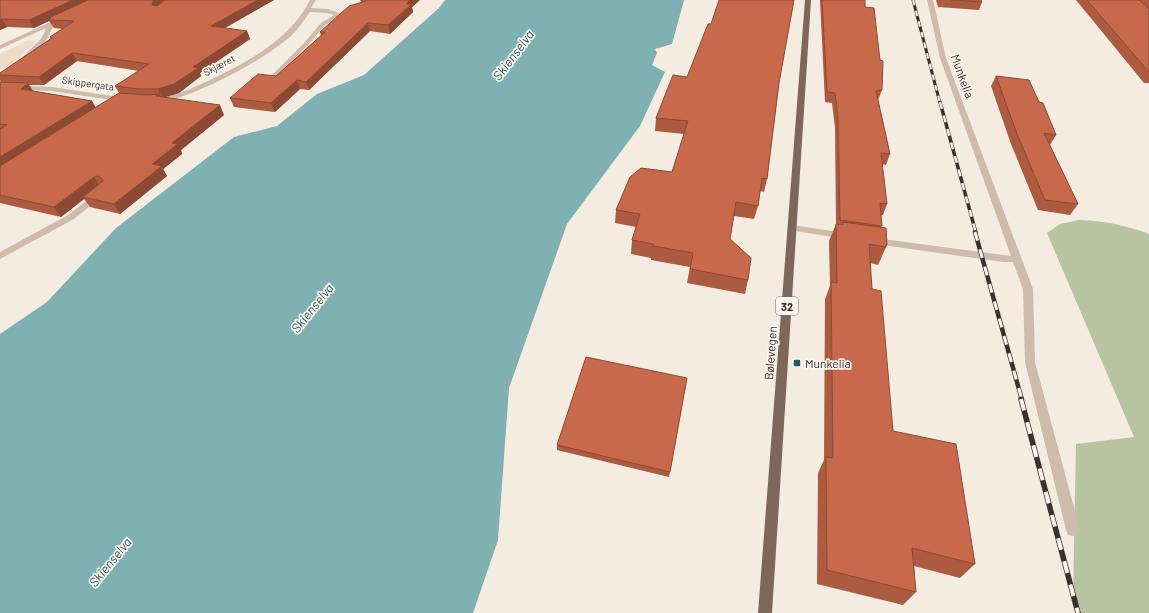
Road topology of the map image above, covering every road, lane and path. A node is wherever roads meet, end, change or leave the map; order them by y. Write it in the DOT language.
graph roads {
  1 [pos="313,0"];
  2 [pos="808,0"];
  3 [pos="930,0"];
  4 [pos="357,9"];
  5 [pos="308,10"];
  6 [pos="73,14"];
  7 [pos="339,15"];
  8 [pos="51,24"];
  9 [pos="0,47"];
  10 [pos="12,69"];
  11 [pos="273,77"];
  12 [pos="0,87"];
  13 [pos="155,102"];
  14 [pos="110,108"];
  15 [pos="104,190"];
  16 [pos="792,228"];
  17 [pos="0,256"];
  18 [pos="1017,259"];
  19 [pos="1073,530"];
  20 [pos="765,613"];
  1 -- 5 [label="street, Skjæret"];
  2 -- 16 [label="main road, Bølevegen / 32"];
  3 -- 18 [label="street, Munkelia"];
  4 -- 7 [label="street"];
  5 -- 7 [label="street"];
  5 -- 13 [label="street, Skjæret"];
  6 -- 8 [label="street"];
  7 -- 11 [label="street"];
  8 -- 9 [label="street"];
  8 -- 10 [label="street"];
  12 -- 14 [label="street, Skippergata"];
  15 -- 17 [label="street"];
  16 -- 18 [label="street"];
  16 -- 20 [label="main road, Bølevegen / 32"];
  18 -- 19 [label="street, Munkelia"];
}
